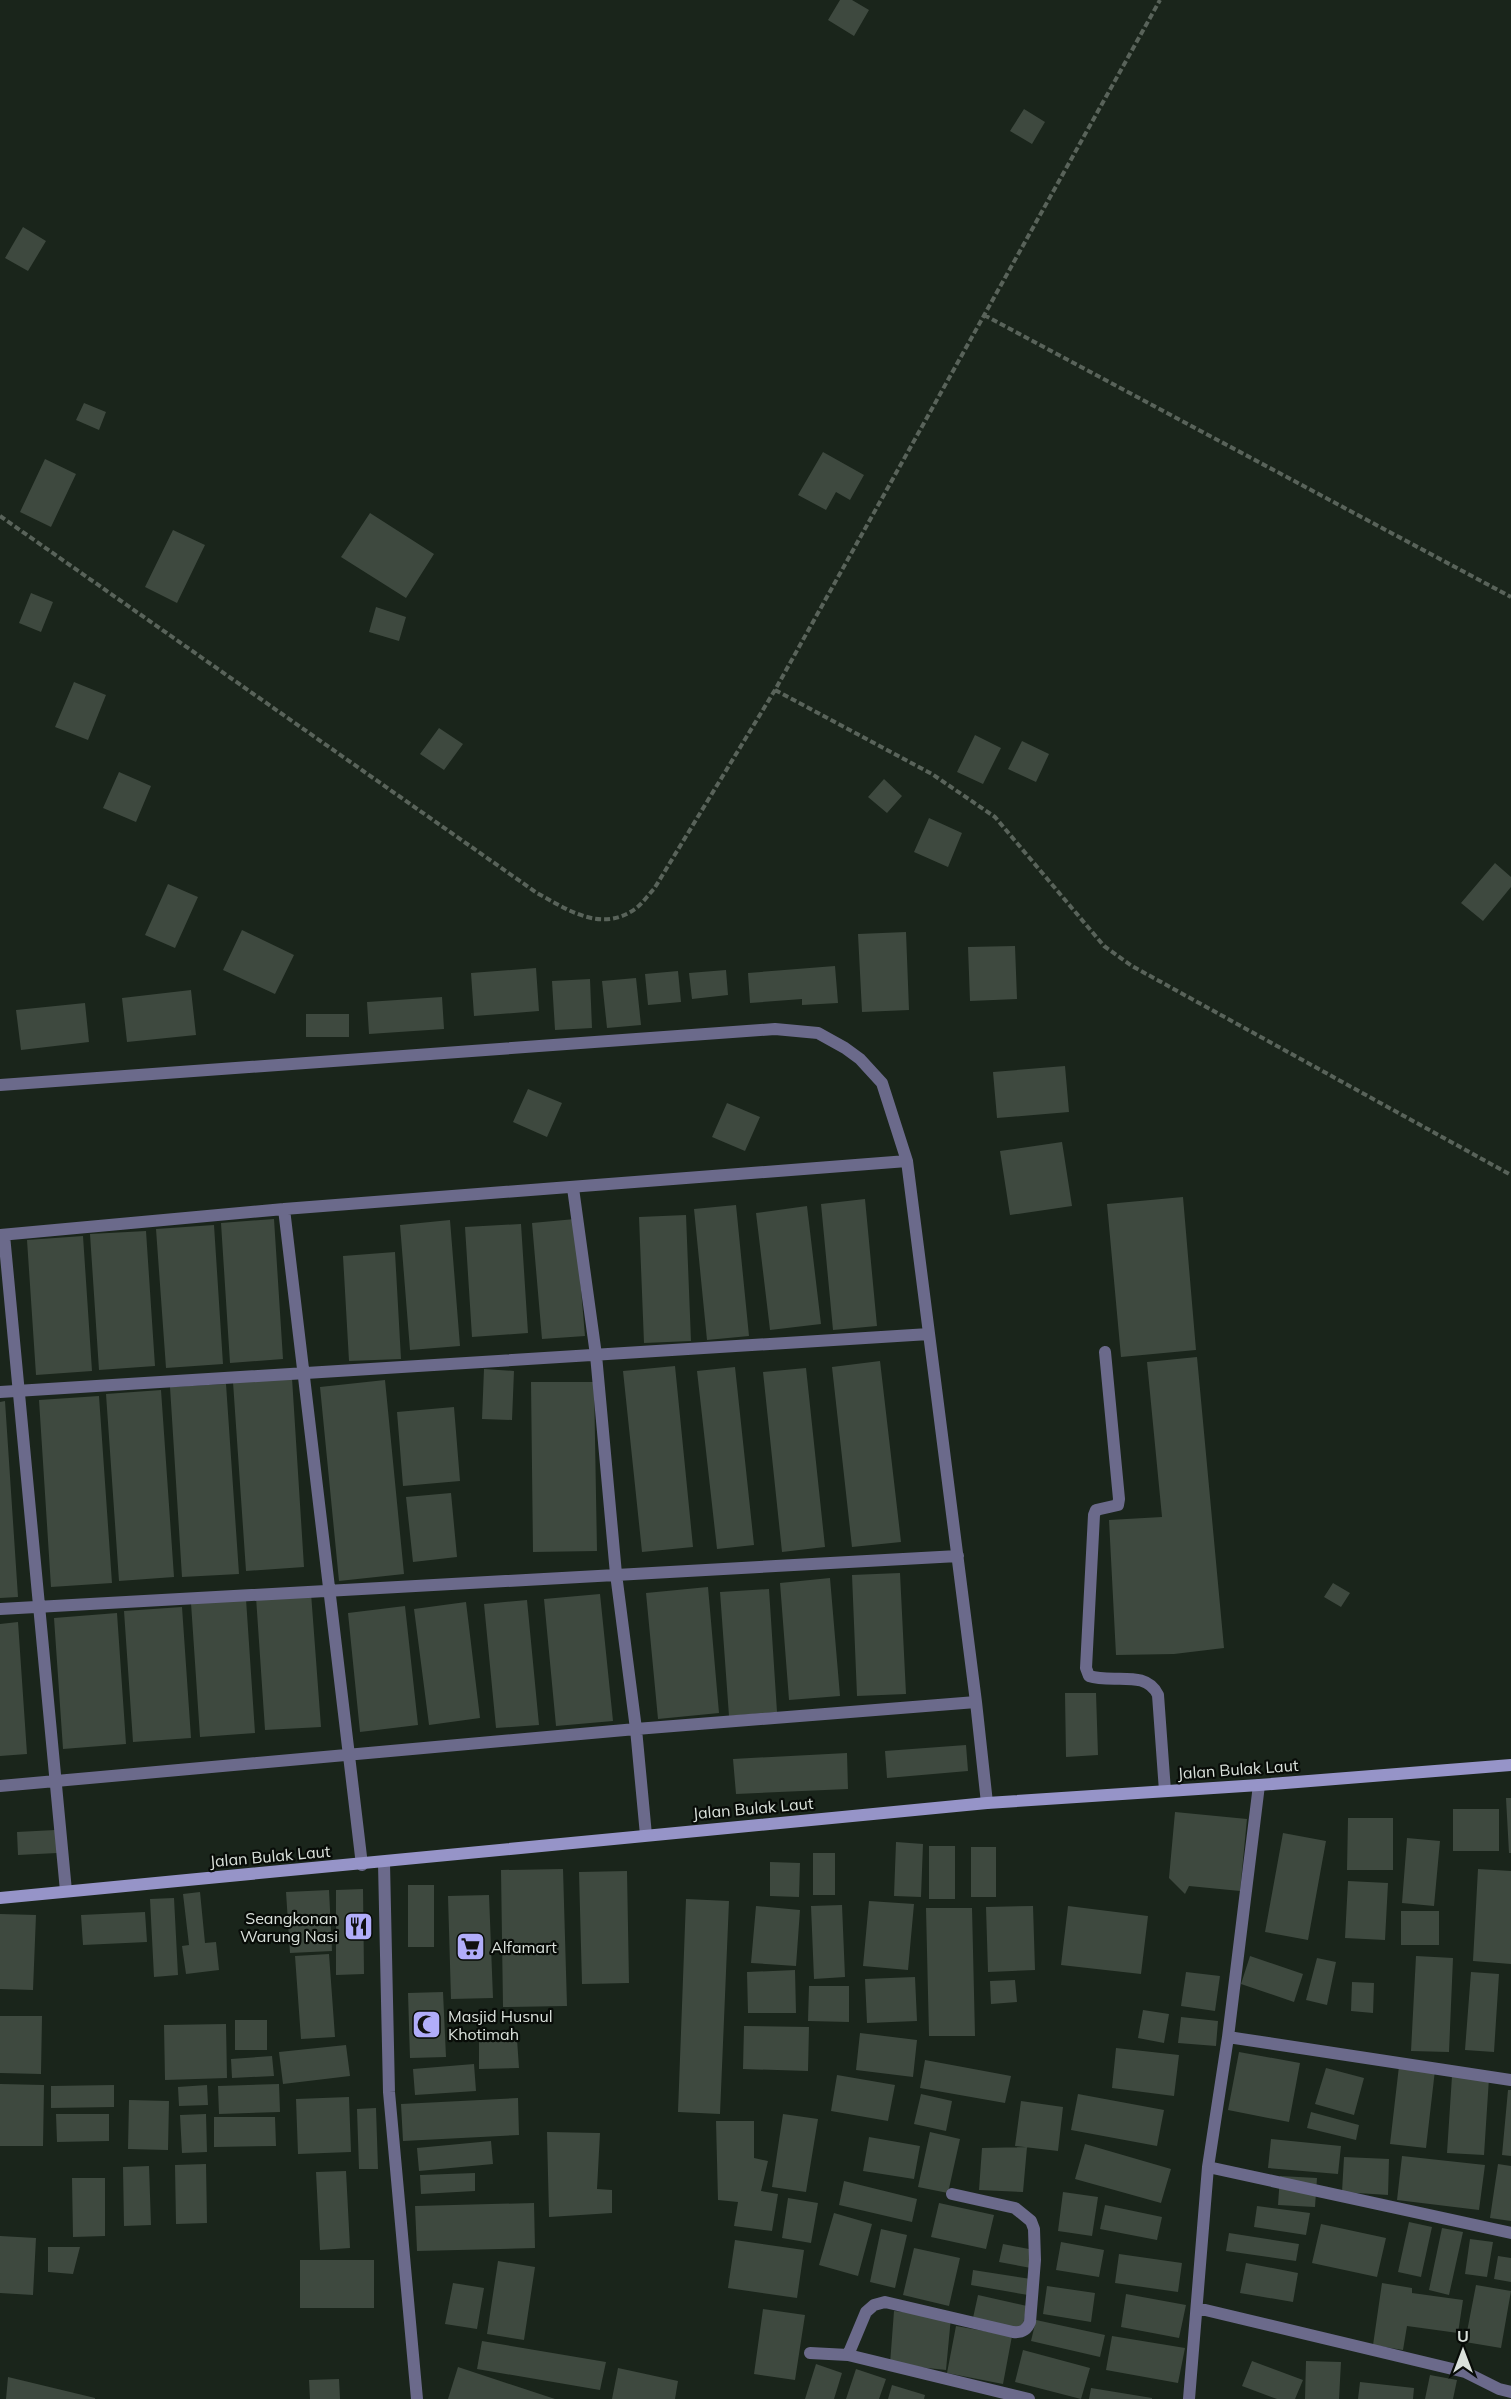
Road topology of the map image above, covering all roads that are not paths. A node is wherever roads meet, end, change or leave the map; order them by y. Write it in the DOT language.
graph roads {
  1 [pos="0,1085"];
  2 [pos="907,1161"];
  3 [pos="573,1188"];
  4 [pos="284,1209"];
  5 [pos="2,1235"];
  6 [pos="929,1334"];
  7 [pos="1105,1352"];
  8 [pos="596,1355"];
  9 [pos="304,1373"];
  10 [pos="20,1390"];
  11 [pos="0,1392"];
  12 [pos="958,1556"];
  13 [pos="616,1574"];
  14 [pos="331,1590"];
  15 [pos="39,1605"];
  16 [pos="0,1609"];
  17 [pos="976,1702"];
  18 [pos="636,1729"];
  19 [pos="350,1756"];
  20 [pos="1511,1765"];
  21 [pos="55,1781"];
  22 [pos="1259,1785"];
  23 [pos="0,1786"];
  24 [pos="1165,1791"];
  25 [pos="987,1803"];
  26 [pos="646,1835"];
  27 [pos="384,1863"];
  28 [pos="362,1865"];
  29 [pos="66,1891"];
  30 [pos="0,1899"];
  31 [pos="1228,2037"];
  32 [pos="1511,2080"];
  33 [pos="1208,2167"];
  34 [pos="952,2194"];
  35 [pos="1511,2233"];
  36 [pos="1197,2308"];
  37 [pos="810,2353"];
  38 [pos="848,2355"];
  39 [pos="1511,2392"];
  40 [pos="417,2399"];
  41 [pos="1029,2399"];
  42 [pos="1189,2399"];
  1 -- 2 [label="street"];
  2 -- 3 [label="street"];
  2 -- 6 [label="street"];
  3 -- 4 [label="street"];
  3 -- 8 [label="street"];
  4 -- 5 [label="street"];
  4 -- 9 [label="street"];
  5 -- 10 [label="street"];
  6 -- 8 [label="street"];
  6 -- 12 [label="street"];
  7 -- 24 [label="street"];
  8 -- 9 [label="street"];
  8 -- 13 [label="street"];
  9 -- 10 [label="street"];
  9 -- 14 [label="street"];
  10 -- 11 [label="street"];
  10 -- 15 [label="street"];
  12 -- 13 [label="street"];
  12 -- 17 [label="street"];
  13 -- 14 [label="street"];
  13 -- 18 [label="street"];
  14 -- 15 [label="street"];
  14 -- 19 [label="street"];
  15 -- 16 [label="street"];
  15 -- 21 [label="street"];
  17 -- 18 [label="street"];
  17 -- 25 [label="street"];
  18 -- 19 [label="street"];
  18 -- 26 [label="street"];
  19 -- 21 [label="street"];
  19 -- 28 [label="street"];
  20 -- 22 [label="street, Jalan Bulak Laut"];
  21 -- 23 [label="street"];
  21 -- 29 [label="street"];
  22 -- 24 [label="street, Jalan Bulak Laut"];
  22 -- 31 [label="street"];
  24 -- 25 [label="street, Jalan Bulak Laut"];
  25 -- 26 [label="street, Jalan Bulak Laut"];
  26 -- 27 [label="street, Jalan Bulak Laut"];
  27 -- 28 [label="street, Jalan Bulak Laut"];
  27 -- 40 [label="street"];
  28 -- 29 [label="street, Jalan Bulak Laut"];
  29 -- 30 [label="street, Jalan Bulak Laut"];
  31 -- 32 [label="street"];
  31 -- 33 [label="street"];
  33 -- 35 [label="street"];
  33 -- 36 [label="street"];
  34 -- 38 [label="street"];
  36 -- 39 [label="street"];
  36 -- 42 [label="street"];
  37 -- 38 [label="street"];
  38 -- 41 [label="street"];
}
